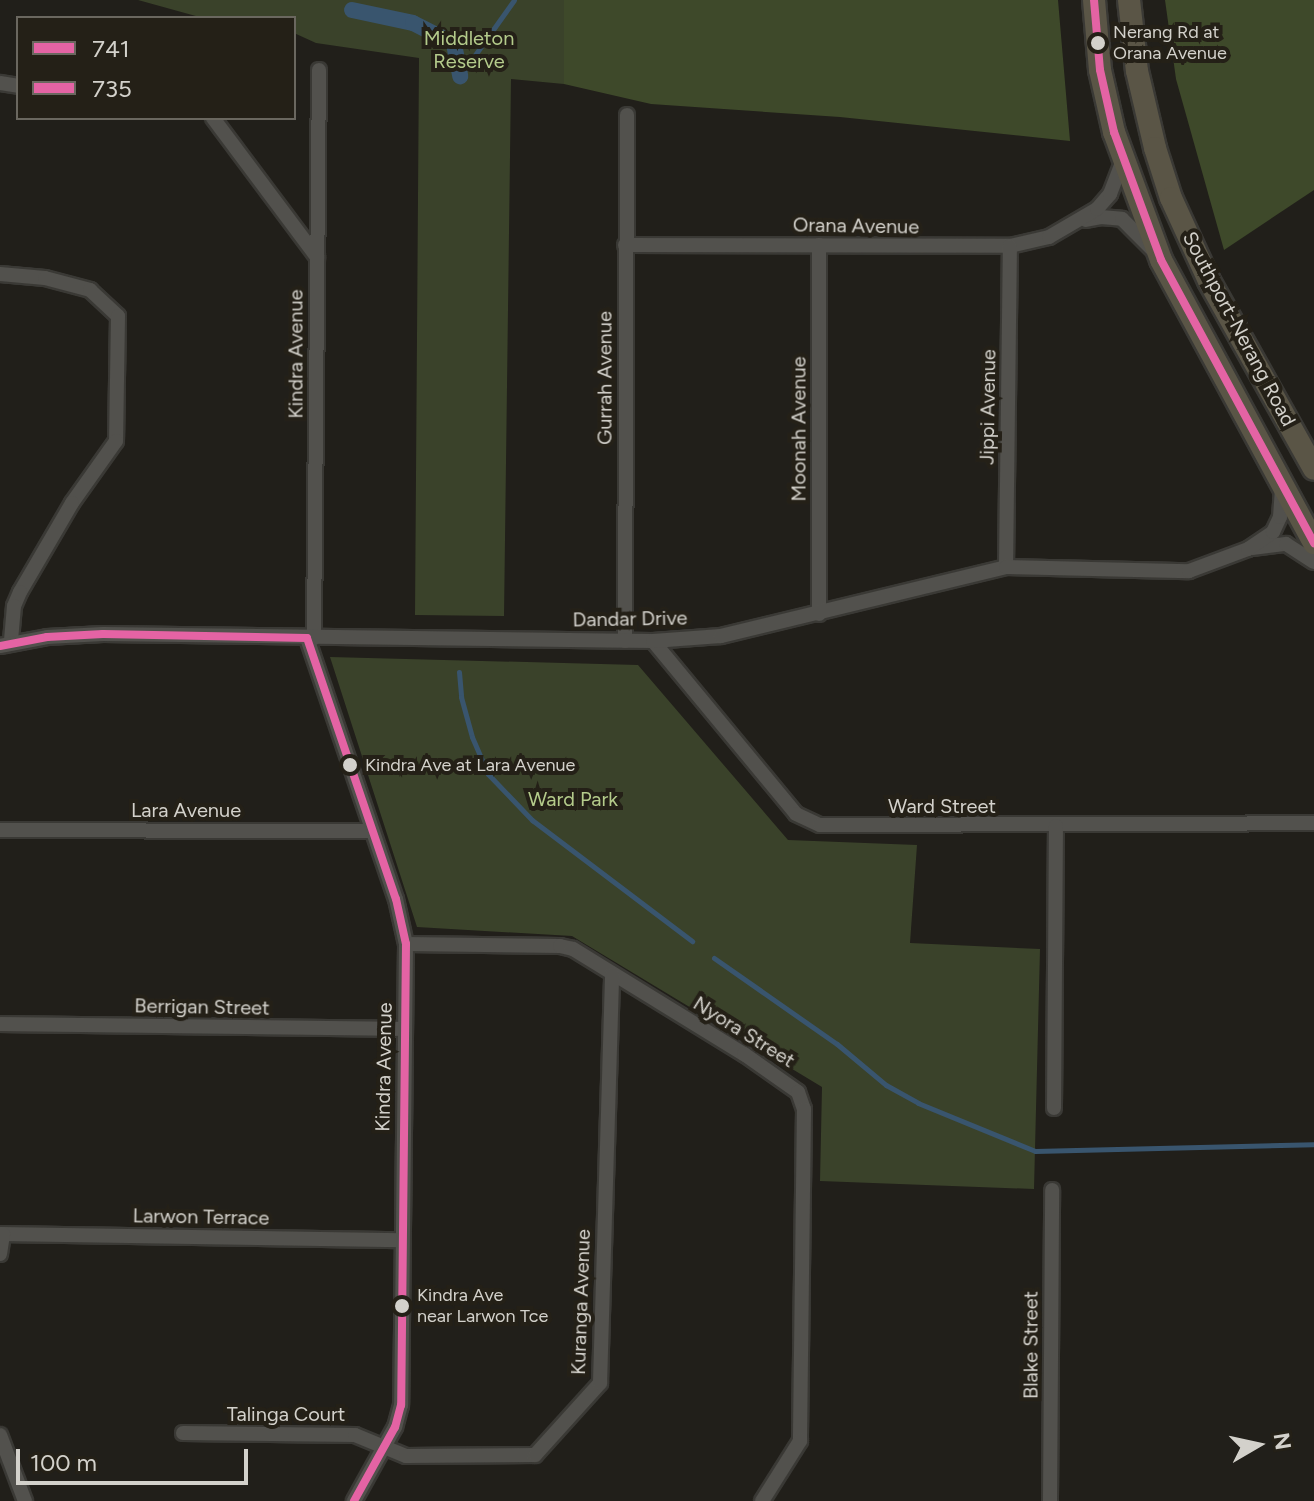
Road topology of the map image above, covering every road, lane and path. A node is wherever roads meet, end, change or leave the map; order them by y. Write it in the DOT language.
graph roads {
  1 [pos="1094,0"];
  2 [pos="1129,0"];
  3 [pos="319,70"];
  4 [pos="627,115"];
  5 [pos="214,120"];
  6 [pos="1123,160"];
  7 [pos="1082,221"];
  8 [pos="625,245"];
  9 [pos="819,245"];
  10 [pos="1010,246"];
  11 [pos="317,257"];
  12 [pos="1161,260"];
  13 [pos="0,274"];
  14 [pos="1314,469"];
  15 [pos="1281,478"];
  16 [pos="1314,543"];
  17 [pos="1248,549"];
  18 [pos="1314,562"];
  19 [pos="1006,567"];
  20 [pos="819,614"];
  21 [pos="310,638"];
  22 [pos="625,641"];
  23 [pos="653,641"];
  24 [pos="6,644"];
  25 [pos="1314,823"];
  26 [pos="1056,826"];
  27 [pos="0,830"];
  28 [pos="372,831"];
  29 [pos="406,944"];
  30 [pos="612,974"];
  31 [pos="0,1024"];
  32 [pos="404,1029"];
  33 [pos="1054,1108"];
  34 [pos="1052,1190"];
  35 [pos="1,1234"];
  36 [pos="402,1240"];
  37 [pos="0,1254"];
  38 [pos="183,1433"];
  39 [pos="0,1435"];
  40 [pos="385,1448"];
  41 [pos="25,1501"];
  42 [pos="354,1501"];
  43 [pos="762,1501"];
  44 [pos="1050,1501"];
  1 -- 6 [label="main road, Southport-Nerang Road"];
  2 -- 14 [label="main road, Southport-Nerang Road"];
  3 -- 11 [label="street, Kindra Avenue"];
  4 -- 8 [label="street, Gurrah Avenue"];
  5 -- 11 [label="street"];
  6 -- 7 [label="street, Orana Avenue"];
  6 -- 12 [label="main road, Southport-Nerang Road"];
  7 -- 10 [label="street, Orana Avenue"];
  7 -- 12 [label="street, Orana Avenue"];
  8 -- 9 [label="street, Orana Avenue"];
  8 -- 22 [label="street, Gurrah Avenue"];
  9 -- 10 [label="street, Orana Avenue"];
  9 -- 20 [label="street, Moonah Avenue"];
  10 -- 19 [label="street, Jippi Avenue"];
  11 -- 21 [label="street, Kindra Avenue"];
  12 -- 15 [label="main road, Southport-Nerang Road"];
  13 -- 24 [label="street"];
  15 -- 16 [label="main road, Southport-Nerang Road"];
  15 -- 17 [label="street, Dandar Drive"];
  17 -- 18 [label="street, Dandar Drive"];
  17 -- 19 [label="street, Dandar Drive"];
  19 -- 20 [label="street, Dandar Drive"];
  20 -- 23 [label="street, Dandar Drive"];
  21 -- 22 [label="street, Dandar Drive"];
  21 -- 24 [label="street, Dandar Drive"];
  21 -- 28 [label="street, Kindra Avenue"];
  22 -- 23 [label="street, Dandar Drive"];
  23 -- 26 [label="street, Ward Street"];
  25 -- 26 [label="street, Ward Street"];
  26 -- 33 [label="street"];
  27 -- 28 [label="street, Lara Avenue"];
  28 -- 29 [label="street, Kindra Avenue"];
  29 -- 30 [label="street, Nyora Street"];
  29 -- 32 [label="street, Kindra Avenue"];
  30 -- 40 [label="street, Kuranga Avenue"];
  30 -- 43 [label="street, Nyora Street"];
  31 -- 32 [label="street, Berrigan Street"];
  32 -- 36 [label="street, Kindra Avenue"];
  34 -- 44 [label="street, Blake Street"];
  35 -- 36 [label="street, Larwon Terrace"];
  35 -- 37 [label="street"];
  36 -- 40 [label="street, Kindra Avenue"];
  38 -- 40 [label="street, Talinga Court"];
  39 -- 41 [label="street"];
  40 -- 42 [label="street, Kindra Avenue"];
}
